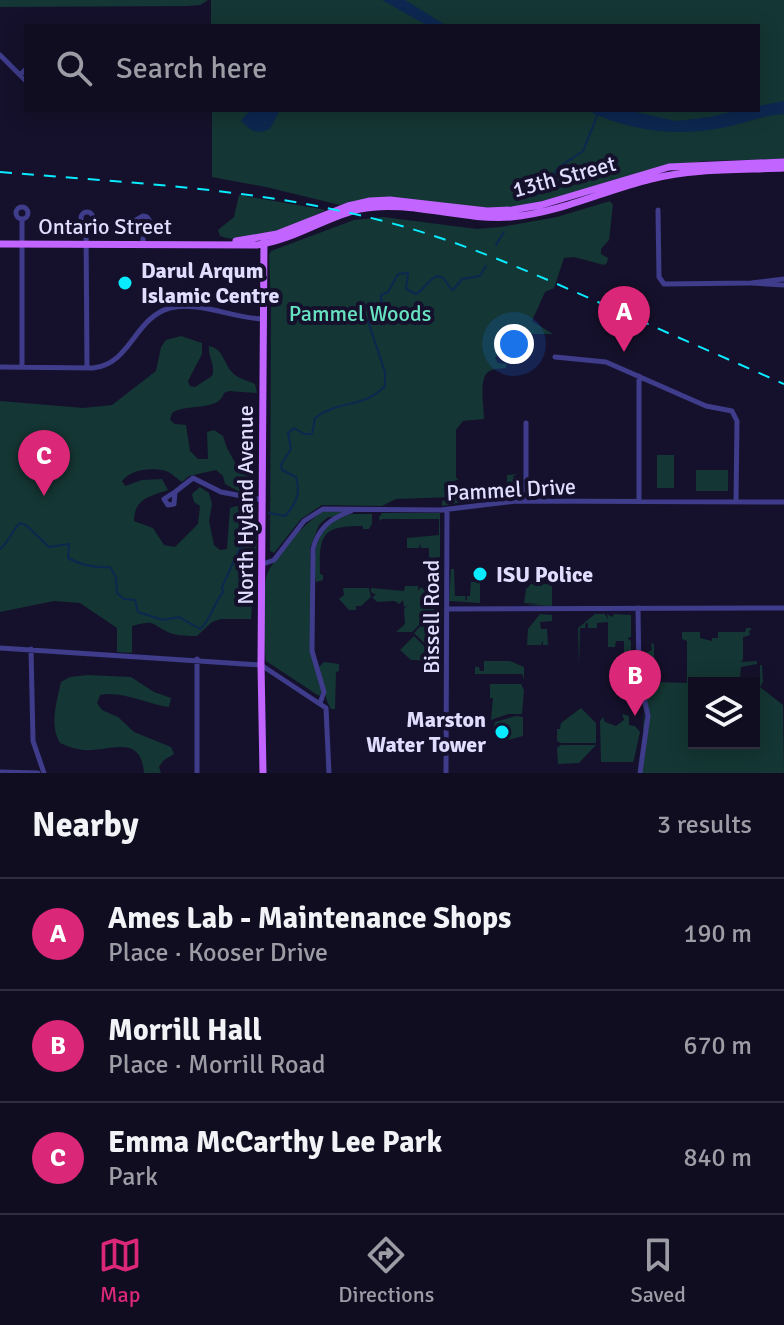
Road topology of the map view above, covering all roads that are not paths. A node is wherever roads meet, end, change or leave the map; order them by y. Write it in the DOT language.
graph roads {
  1 [pos="0,55"];
  2 [pos="24,71"];
  3 [pos="20,75"];
  4 [pos="24,79"];
  5 [pos="784,162"];
  6 [pos="784,168"];
  7 [pos="658,210"];
  8 [pos="22,219"];
  9 [pos="86,225"];
  10 [pos="143,232"];
  11 [pos="264,241"];
  12 [pos="0,244"];
  13 [pos="22,244"];
  14 [pos="86,244"];
  15 [pos="143,244"];
  16 [pos="784,279"];
  17 [pos="751,283"];
  18 [pos="784,285"];
  19 [pos="264,319"];
  20 [pos="555,357"];
  21 [pos="0,367"];
  22 [pos="22,367"];
  23 [pos="87,368"];
  24 [pos="639,376"];
  25 [pos="526,423"];
  26 [pos="175,492"];
  27 [pos="263,500"];
  28 [pos="526,501"];
  29 [pos="639,501"];
  30 [pos="736,502"];
  31 [pos="784,502"];
  32 [pos="356,509"];
  33 [pos="447,509"];
  34 [pos="263,564"];
  35 [pos="638,608"];
  36 [pos="784,608"];
  37 [pos="447,609"];
  38 [pos="0,648"];
  39 [pos="31,649"];
  40 [pos="197,659"];
  41 [pos="261,665"];
  42 [pos="320,703"];
  43 [pos="0,772"];
  44 [pos="41,773"];
  45 [pos="197,773"];
  46 [pos="263,773"];
  47 [pos="329,773"];
  48 [pos="446,773"];
  49 [pos="640,773"];
  1 -- 3 [label="street"];
  2 -- 3 [label="street"];
  3 -- 4 [label="street"];
  5 -- 11 [label="main road, 13th Street"];
  6 -- 11 [label="main road, 13th Street"];
  7 -- 17 [label="street"];
  8 -- 13 [label="street"];
  9 -- 14 [label="street"];
  10 -- 15 [label="street"];
  11 -- 15 [label="main road, Ontario Street"];
  11 -- 19 [label="main road, North Hyland Avenue"];
  12 -- 13 [label="main road, Ontario Street"];
  13 -- 14 [label="main road, Ontario Street"];
  13 -- 22 [label="street"];
  14 -- 15 [label="main road, Ontario Street"];
  14 -- 23 [label="street"];
  16 -- 17 [label="street"];
  17 -- 18 [label="street"];
  19 -- 23 [label="street"];
  19 -- 27 [label="main road, North Hyland Avenue"];
  20 -- 24 [label="street"];
  21 -- 22 [label="street"];
  22 -- 23 [label="street"];
  24 -- 29 [label="street"];
  24 -- 30 [label="street"];
  25 -- 28 [label="street"];
  26 -- 27 [label="street"];
  27 -- 34 [label="main road, North Hyland Avenue"];
  28 -- 29 [label="street, Pammel Drive"];
  28 -- 33 [label="street, Pammel Drive"];
  29 -- 30 [label="street, Pammel Drive"];
  30 -- 31 [label="street, Pammel Drive"];
  32 -- 33 [label="street, Pammel Drive"];
  32 -- 34 [label="street, Pammel Drive"];
  32 -- 42 [label="street"];
  33 -- 37 [label="street, Bissell Road"];
  34 -- 41 [label="main road, North Hyland Avenue"];
  35 -- 36 [label="street"];
  35 -- 37 [label="street"];
  35 -- 49 [label="street"];
  37 -- 48 [label="street, Bissell Road"];
  38 -- 39 [label="street"];
  39 -- 40 [label="street"];
  39 -- 44 [label="street"];
  40 -- 41 [label="street"];
  40 -- 45 [label="street"];
  41 -- 42 [label="street"];
  41 -- 46 [label="main road, North Hyland Avenue"];
  42 -- 47 [label="street"];
  43 -- 44 [label="street"];
}
